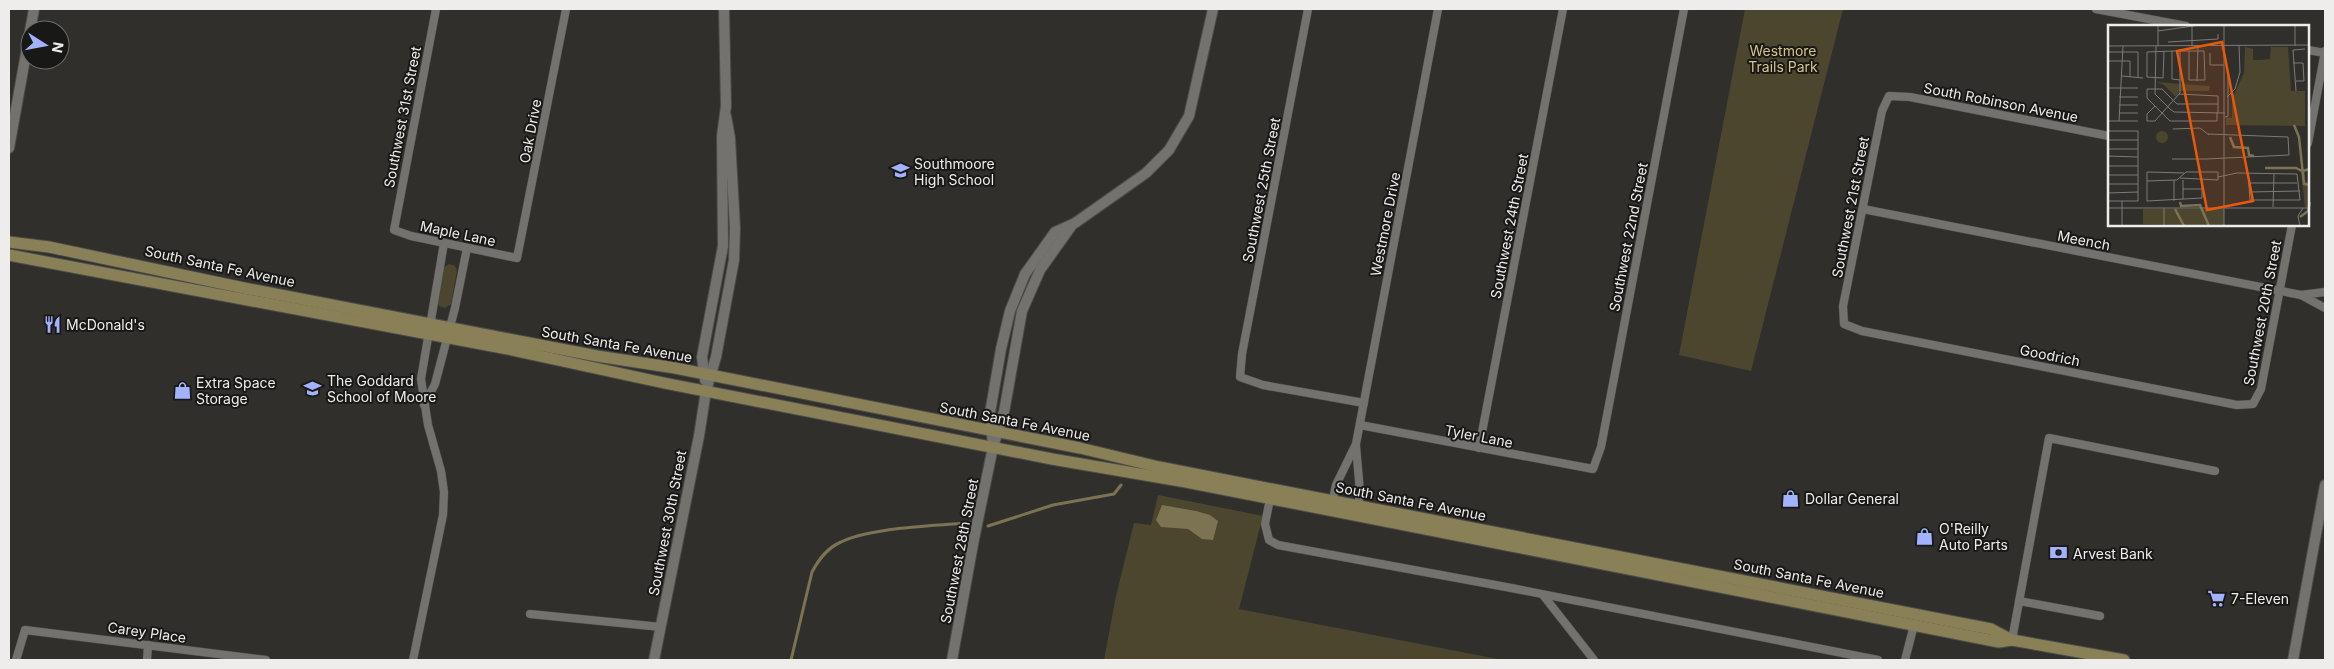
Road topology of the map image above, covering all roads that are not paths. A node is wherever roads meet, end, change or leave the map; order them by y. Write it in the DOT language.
graph roads {
  1 [pos="34,9"];
  2 [pos="436,9"];
  3 [pos="566,9"];
  4 [pos="724,9"];
  5 [pos="1213,9"];
  6 [pos="1308,9"];
  7 [pos="1438,9"];
  8 [pos="1563,9"];
  9 [pos="1684,9"];
  10 [pos="2096,9"];
  11 [pos="2181,25"];
  12 [pos="2309,50"];
  13 [pos="2325,52"];
  14 [pos="1889,96"];
  15 [pos="2108,136"];
  16 [pos="2309,138"];
  17 [pos="9,148"];
  18 [pos="1863,209"];
  19 [pos="2292,226"];
  20 [pos="394,230"];
  21 [pos="9,242"];
  22 [pos="444,243"];
  23 [pos="467,248"];
  24 [pos="9,255"];
  25 [pos="517,258"];
  26 [pos="2279,290"];
  27 [pos="2325,292"];
  28 [pos="2301,295"];
  29 [pos="2325,308"];
  30 [pos="1844,324"];
  31 [pos="430,329"];
  32 [pos="448,333"];
  33 [pos="707,375"];
  34 [pos="706,391"];
  35 [pos="1364,403"];
  36 [pos="2253,404"];
  37 [pos="424,405"];
  38 [pos="1360,425"];
  39 [pos="995,432"];
  40 [pos="1356,444"];
  41 [pos="993,447"];
  42 [pos="1479,448"];
  43 [pos="1593,469"];
  44 [pos="2215,471"];
  45 [pos="2325,485"];
  46 [pos="1270,499"];
  47 [pos="1331,506"];
  48 [pos="1358,511"];
  49 [pos="1543,595"];
  50 [pos="2019,601"];
  51 [pos="530,614"];
  52 [pos="2100,616"];
  53 [pos="1914,625"];
  54 [pos="660,628"];
  55 [pos="2012,640"];
  56 [pos="148,645"];
  57 [pos="16,660"];
  58 [pos="147,660"];
  59 [pos="266,660"];
  60 [pos="413,660"];
  61 [pos="654,660"];
  62 [pos="952,660"];
  63 [pos="1594,660"];
  64 [pos="1878,660"];
  65 [pos="1905,660"];
  66 [pos="2124,660"];
  67 [pos="2293,660"];
  1 -- 17 [label="street"];
  2 -- 20 [label="street, Southwest 31st Street"];
  3 -- 25 [label="street, Oak Drive"];
  4 -- 33 [label="street, Southwest 30th Street"];
  5 -- 39 [label="street, Southwest 28th Street"];
  6 -- 35 [label="street, Southwest 25th Street"];
  7 -- 35 [label="street, Westmore Drive"];
  8 -- 42 [label="street, Southwest 24th Street"];
  9 -- 43 [label="street, Southwest 22nd Street"];
  10 -- 11 [label="street"];
  12 -- 13 [label="street"];
  13 -- 16 [label="street"];
  14 -- 15 [label="street, South Robinson Avenue"];
  14 -- 18 [label="street, Southwest 21st Street"];
  18 -- 26 [label="street, Meench"];
  18 -- 30 [label="street, Southwest 21st Street"];
  19 -- 26 [label="street, Southwest 20th Street"];
  20 -- 22 [label="street, Maple Lane"];
  21 -- 31 [label="main road, South Santa Fe Avenue"];
  22 -- 23 [label="street, Maple Lane"];
  22 -- 31 [label="street"];
  23 -- 25 [label="street, Maple Lane"];
  23 -- 32 [label="street"];
  24 -- 31 [label="main road, South Santa Fe Avenue"];
  26 -- 28 [label="street, Meench"];
  26 -- 36 [label="street, Southwest 20th Street"];
  27 -- 28 [label="street, Meench"];
  28 -- 29 [label="street, Meench"];
  30 -- 36 [label="street, Goodrich"];
  31 -- 32 [label="main road, South Santa Fe Avenue"];
  31 -- 37 [label="street"];
  32 -- 33 [label="main road, South Santa Fe Avenue"];
  32 -- 34 [label="main road, South Santa Fe Avenue"];
  32 -- 37 [label="street"];
  33 -- 34 [label="street, Southwest 30th Street"];
  33 -- 39 [label="main road, South Santa Fe Avenue"];
  34 -- 41 [label="main road, South Santa Fe Avenue"];
  34 -- 54 [label="street, Southwest 30th Street"];
  35 -- 38 [label="street, Westmore Drive"];
  37 -- 60 [label="street"];
  38 -- 40 [label="street, Westmore Drive"];
  38 -- 42 [label="street, Tyler Lane"];
  39 -- 41 [label="street, Southwest 28th Street"];
  39 -- 47 [label="main road, South Santa Fe Avenue"];
  40 -- 47 [label="street, Westmore Drive"];
  40 -- 48 [label="street, Westmore Drive"];
  41 -- 46 [label="main road, South Santa Fe Avenue"];
  41 -- 62 [label="street, Southwest 28th Street"];
  42 -- 43 [label="street, Tyler Lane"];
  44 -- 50 [label="street"];
  45 -- 67 [label="street"];
  46 -- 47 [label="main road, South Santa Fe Avenue"];
  46 -- 49 [label="street"];
  47 -- 48 [label="main road, South Santa Fe Avenue"];
  48 -- 53 [label="main road, South Santa Fe Avenue"];
  48 -- 55 [label="main road, South Santa Fe Avenue"];
  49 -- 63 [label="street"];
  49 -- 64 [label="street"];
  50 -- 52 [label="street"];
  50 -- 55 [label="street"];
  51 -- 54 [label="street"];
  53 -- 55 [label="main road, South Santa Fe Avenue"];
  53 -- 65 [label="street"];
  54 -- 61 [label="street, Southwest 30th Street"];
  55 -- 66 [label="main road, South Santa Fe Avenue"];
  56 -- 57 [label="street, Carey Place"];
  56 -- 58 [label="street"];
  56 -- 59 [label="street, Carey Place"];
}
